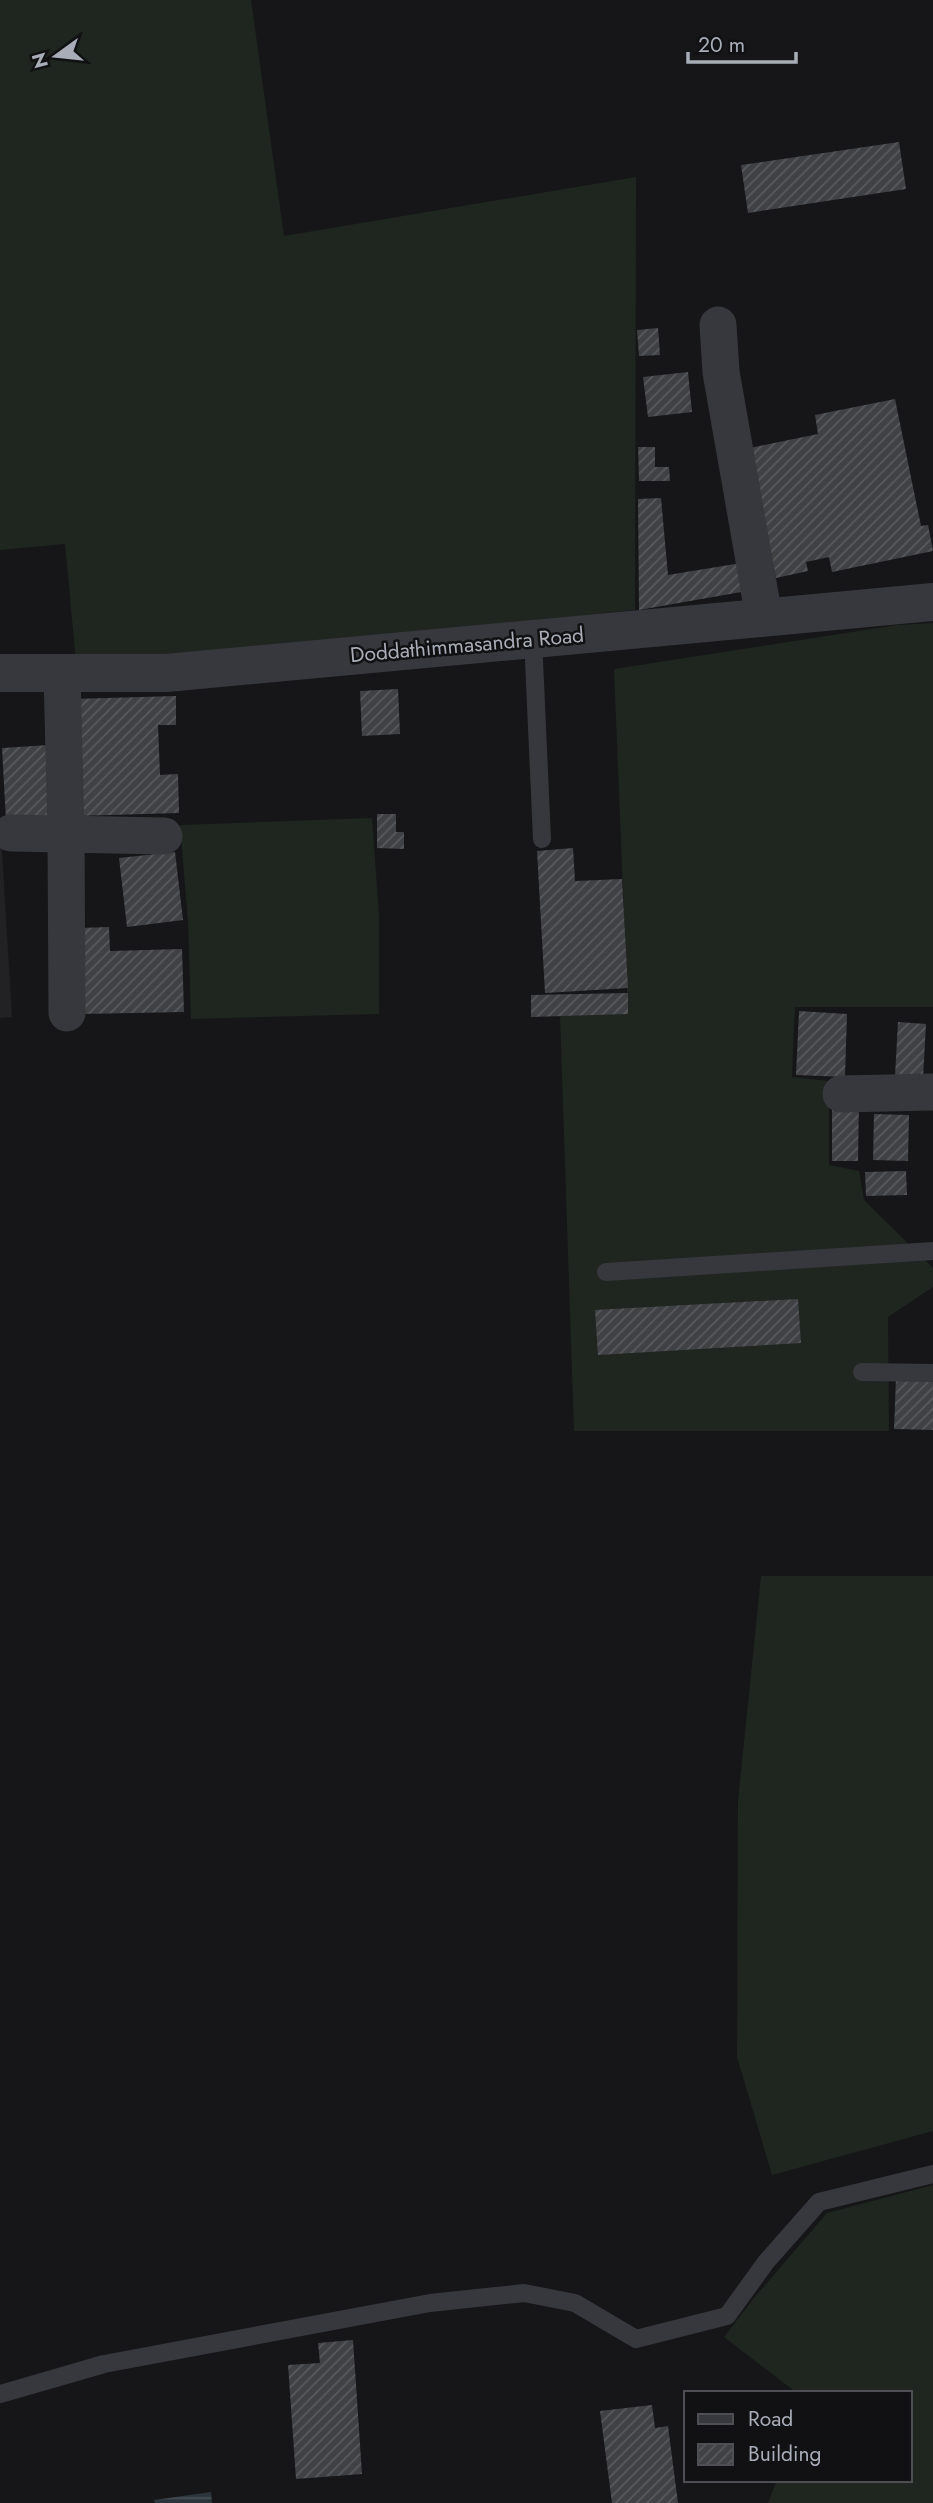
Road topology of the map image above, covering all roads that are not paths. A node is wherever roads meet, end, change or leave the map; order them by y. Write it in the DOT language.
graph roads {
  1 [pos="718,326"];
  2 [pos="933,602"];
  3 [pos="764,617"];
  4 [pos="533,638"];
  5 [pos="0,673"];
  6 [pos="62,673"];
  7 [pos="11,833"];
  8 [pos="66,835"];
  9 [pos="164,836"];
  10 [pos="542,839"];
  11 [pos="67,1013"];
  12 [pos="933,1092"];
  13 [pos="841,1094"];
  14 [pos="933,1251"];
  15 [pos="606,1272"];
  16 [pos="862,1372"];
  17 [pos="933,1373"];
  18 [pos="933,2174"];
  19 [pos="0,2394"];
  1 -- 3 [label="street"];
  2 -- 3 [label="street, Doddathimmasandra Road"];
  3 -- 4 [label="street, Doddathimmasandra Road"];
  4 -- 6 [label="street, Doddathimmasandra Road"];
  4 -- 10 [label="lane"];
  5 -- 6 [label="street, Doddathimmasandra Road"];
  6 -- 8 [label="street"];
  7 -- 8 [label="street"];
  8 -- 9 [label="street"];
  8 -- 11 [label="street"];
  12 -- 13 [label="street"];
  14 -- 15 [label="lane"];
  16 -- 17 [label="lane"];
  18 -- 19 [label="lane"];
}
